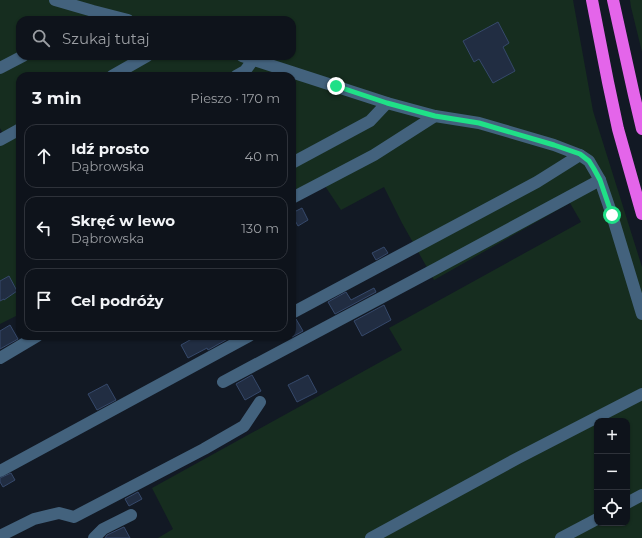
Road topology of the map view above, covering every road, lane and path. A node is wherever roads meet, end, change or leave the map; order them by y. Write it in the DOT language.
graph roads {
  1 [pos="55,0"];
  2 [pos="592,0"];
  3 [pos="614,0"];
  4 [pos="89,16"];
  5 [pos="16,60"];
  6 [pos="140,60"];
  7 [pos="248,60"];
  8 [pos="254,60"];
  9 [pos="0,68"];
  10 [pos="119,72"];
  11 [pos="243,72"];
  12 [pos="291,72"];
  13 [pos="296,74"];
  14 [pos="387,103"];
  15 [pos="435,116"];
  16 [pos="642,129"];
  17 [pos="16,131"];
  18 [pos="0,140"];
  19 [pos="580,154"];
  20 [pos="296,161"];
  21 [pos="600,180"];
  22 [pos="296,196"];
  23 [pos="642,214"];
  24 [pos="296,311"];
  25 [pos="642,314"];
  26 [pos="30,340"];
  27 [pos="242,340"];
  28 [pos="0,358"];
  29 [pos="223,382"];
  30 [pos="642,394"];
  31 [pos="260,402"];
  32 [pos="0,471"];
  33 [pos="642,495"];
  34 [pos="630,501"];
  35 [pos="131,515"];
  36 [pos="594,521"];
  37 [pos="0,536"];
  38 [pos="94,538"];
  39 [pos="371,538"];
  40 [pos="562,538"];
  1 -- 4 [label="lane"];
  2 -- 23 [label="highway"];
  3 -- 16 [label="highway"];
  5 -- 9 [label="lane"];
  6 -- 10 [label="lane"];
  7 -- 11 [label="lane"];
  8 -- 12 [label="lane"];
  13 -- 14 [label="lane"];
  14 -- 15 [label="lane"];
  14 -- 20 [label="lane"];
  15 -- 19 [label="lane"];
  15 -- 22 [label="lane"];
  17 -- 18 [label="lane"];
  19 -- 21 [label="lane"];
  19 -- 24 [label="lane"];
  21 -- 25 [label="lane"];
  21 -- 29 [label="lane"];
  26 -- 28 [label="lane"];
  27 -- 32 [label="lane"];
  30 -- 39 [label="lane"];
  31 -- 37 [label="lane"];
  33 -- 34 [label="lane"];
  35 -- 38 [label="lane"];
  36 -- 40 [label="lane"];
}
